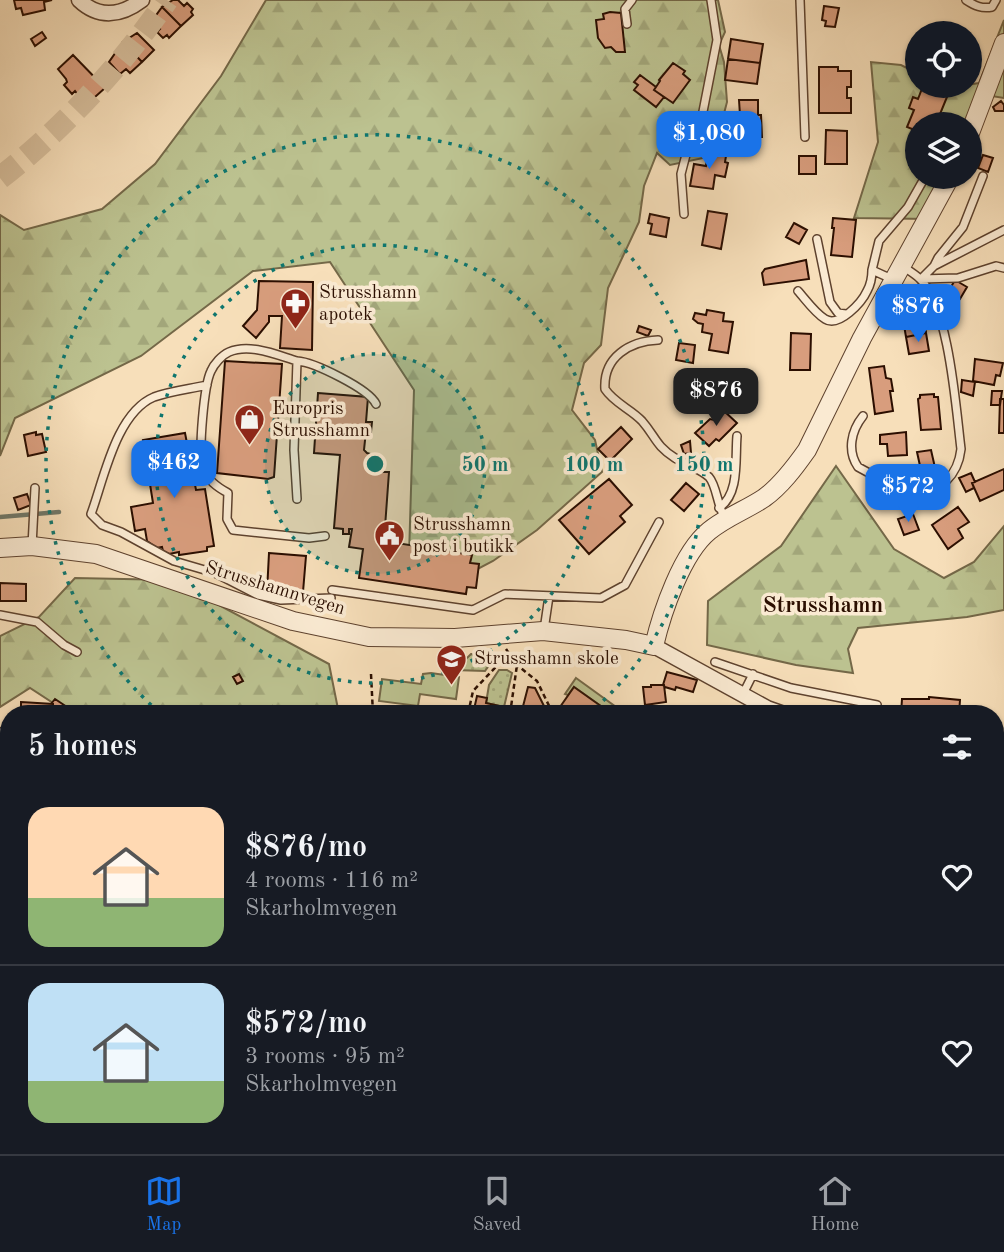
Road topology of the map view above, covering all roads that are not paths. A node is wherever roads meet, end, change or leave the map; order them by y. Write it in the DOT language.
graph roads {
  1 [pos="79,0"];
  2 [pos="142,0"];
  3 [pos="632,0"];
  4 [pos="711,0"];
  5 [pos="800,0"];
  6 [pos="966,0"];
  7 [pos="996,0"];
  8 [pos="626,24"];
  9 [pos="1004,43"];
  10 [pos="978,112"];
  11 [pos="805,136"];
  12 [pos="983,176"];
  13 [pos="918,189"];
  14 [pos="944,189"];
  15 [pos="684,215"];
  16 [pos="1004,230"];
  17 [pos="817,239"];
  18 [pos="934,266"];
  19 [pos="1004,268"];
  20 [pos="873,270"];
  21 [pos="898,273"];
  22 [pos="921,279"];
  23 [pos="798,291"];
  24 [pos="846,314"];
  25 [pos="658,340"];
  26 [pos="298,361"];
  27 [pos="207,385"];
  28 [pos="376,404"];
  29 [pos="863,416"];
  30 [pos="737,436"];
  31 [pos="35,488"];
  32 [pos="297,499"];
  33 [pos="722,513"];
  34 [pos="659,522"];
  35 [pos="325,536"];
  36 [pos="33,542"];
  37 [pos="0,548"];
  38 [pos="549,596"];
  39 [pos="0,615"];
  40 [pos="544,631"];
  41 [pos="654,646"];
  42 [pos="77,652"];
  43 [pos="715,662"];
  44 [pos="754,674"];
  45 [pos="743,694"];
  46 [pos="766,705"];
  47 [pos="877,705"];
  1 -- 2 [label="street"];
  3 -- 8 [label="lane"];
  4 -- 15 [label="lane"];
  5 -- 11 [label="lane"];
  6 -- 7 [label="lane"];
  9 -- 10 [label="street"];
  12 -- 18 [label="lane"];
  13 -- 20 [label="lane"];
  14 -- 21 [label="street"];
  16 -- 18 [label="lane"];
  17 -- 24 [label="lane"];
  18 -- 22 [label="lane"];
  19 -- 22 [label="lane"];
  20 -- 21 [label="lane"];
  20 -- 24 [label="lane"];
  21 -- 22 [label="lane"];
  21 -- 33 [label="street"];
  22 -- 29 [label="lane"];
  23 -- 24 [label="lane"];
  25 -- 33 [label="lane"];
  26 -- 27 [label="lane"];
  26 -- 28 [label="lane"];
  26 -- 32 [label="lane"];
  27 -- 35 [label="lane"];
  27 -- 38 [label="lane, Strusshamnvegen"];
  30 -- 33 [label="lane"];
  31 -- 36 [label="lane"];
  33 -- 41 [label="street"];
  34 -- 38 [label="lane, Strusshamnvegen"];
  36 -- 37 [label="street, Strusshamnvegen"];
  36 -- 40 [label="street, Strusshamnvegen"];
  38 -- 40 [label="lane"];
  39 -- 42 [label="lane"];
  40 -- 41 [label="street, Strusshamnvegen"];
  41 -- 45 [label="street, Strusshamnvegen"];
  43 -- 44 [label="lane"];
  44 -- 45 [label="lane"];
  44 -- 47 [label="lane"];
  45 -- 46 [label="street, Strusshamnvegen"];
}
